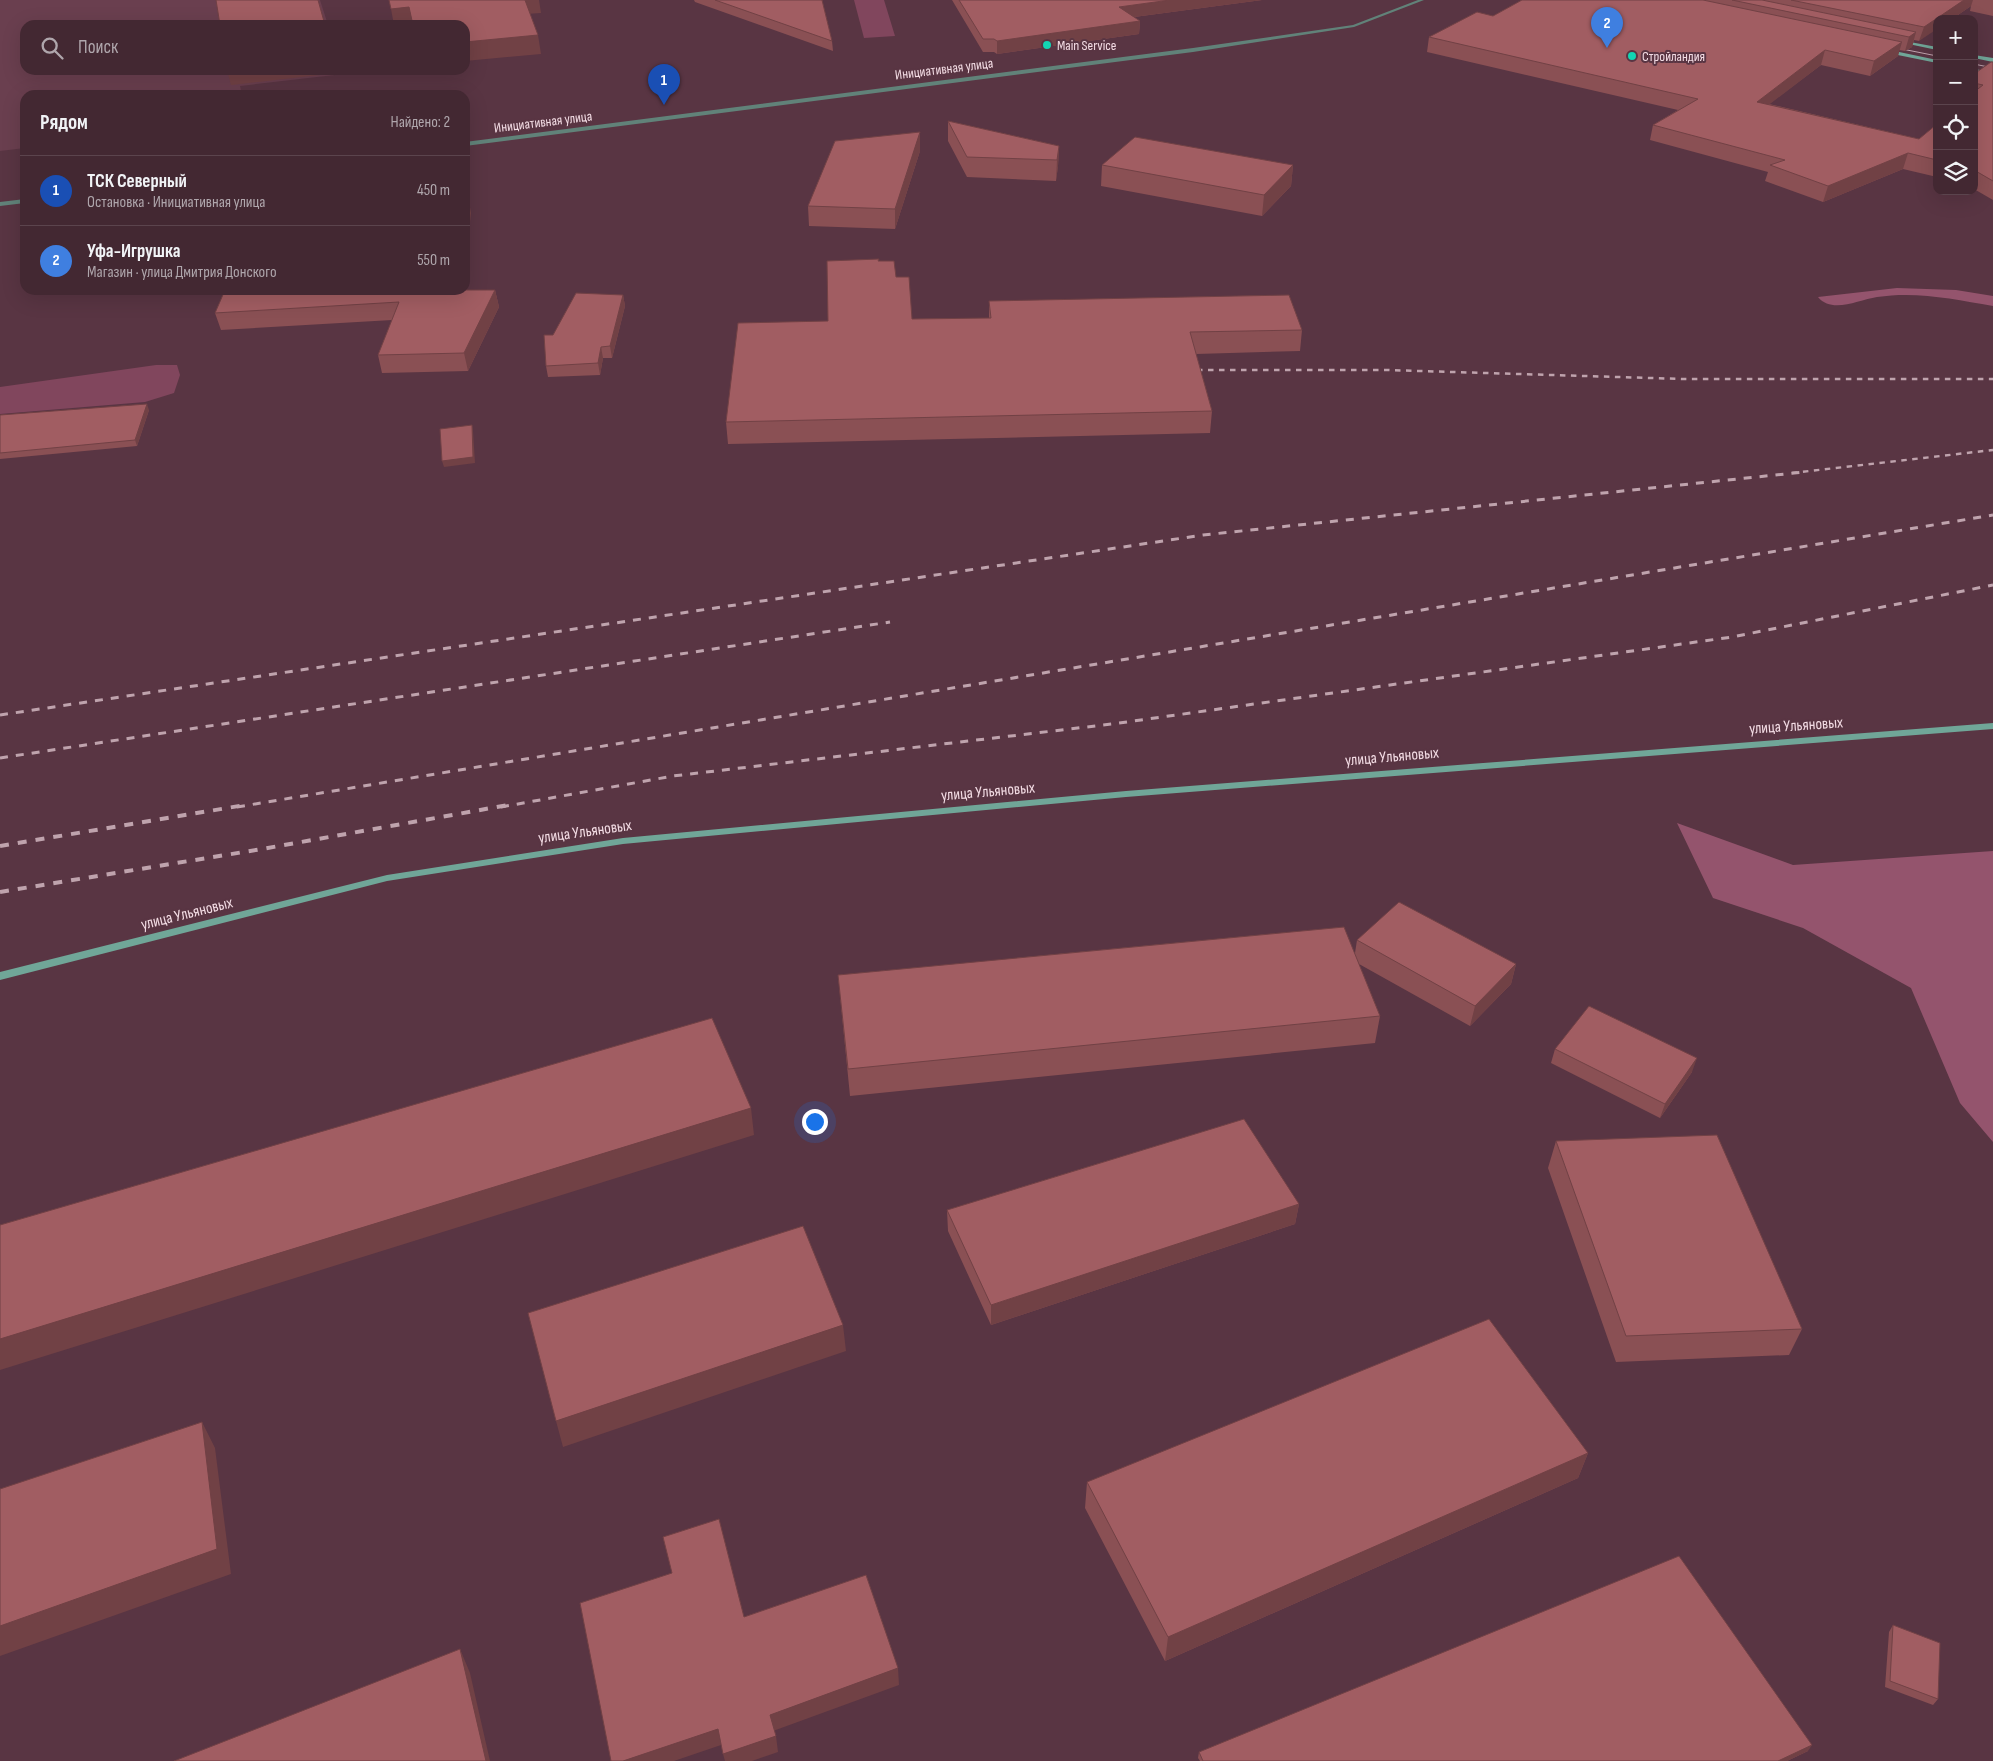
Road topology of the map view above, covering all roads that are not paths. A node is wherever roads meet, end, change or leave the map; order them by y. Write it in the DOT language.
graph roads {
  1 [pos="1422,0"];
  2 [pos="1898,40"];
  3 [pos="1933,47"];
  4 [pos="1879,49"];
  5 [pos="1978,57"];
  6 [pos="1993,60"];
  7 [pos="1933,61"];
  8 [pos="1978,71"];
  9 [pos="1993,74"];
  10 [pos="470,143"];
  11 [pos="20,202"];
  12 [pos="0,204"];
  13 [pos="1993,726"];
  14 [pos="0,976"];
  1 -- 10 [label="street, Инициативная улица"];
  2 -- 3 [label="street"];
  4 -- 7 [label="street"];
  5 -- 6 [label="street"];
  8 -- 9 [label="street"];
  11 -- 12 [label="street"];
  13 -- 14 [label="street, улица Ульяновых"];
}
